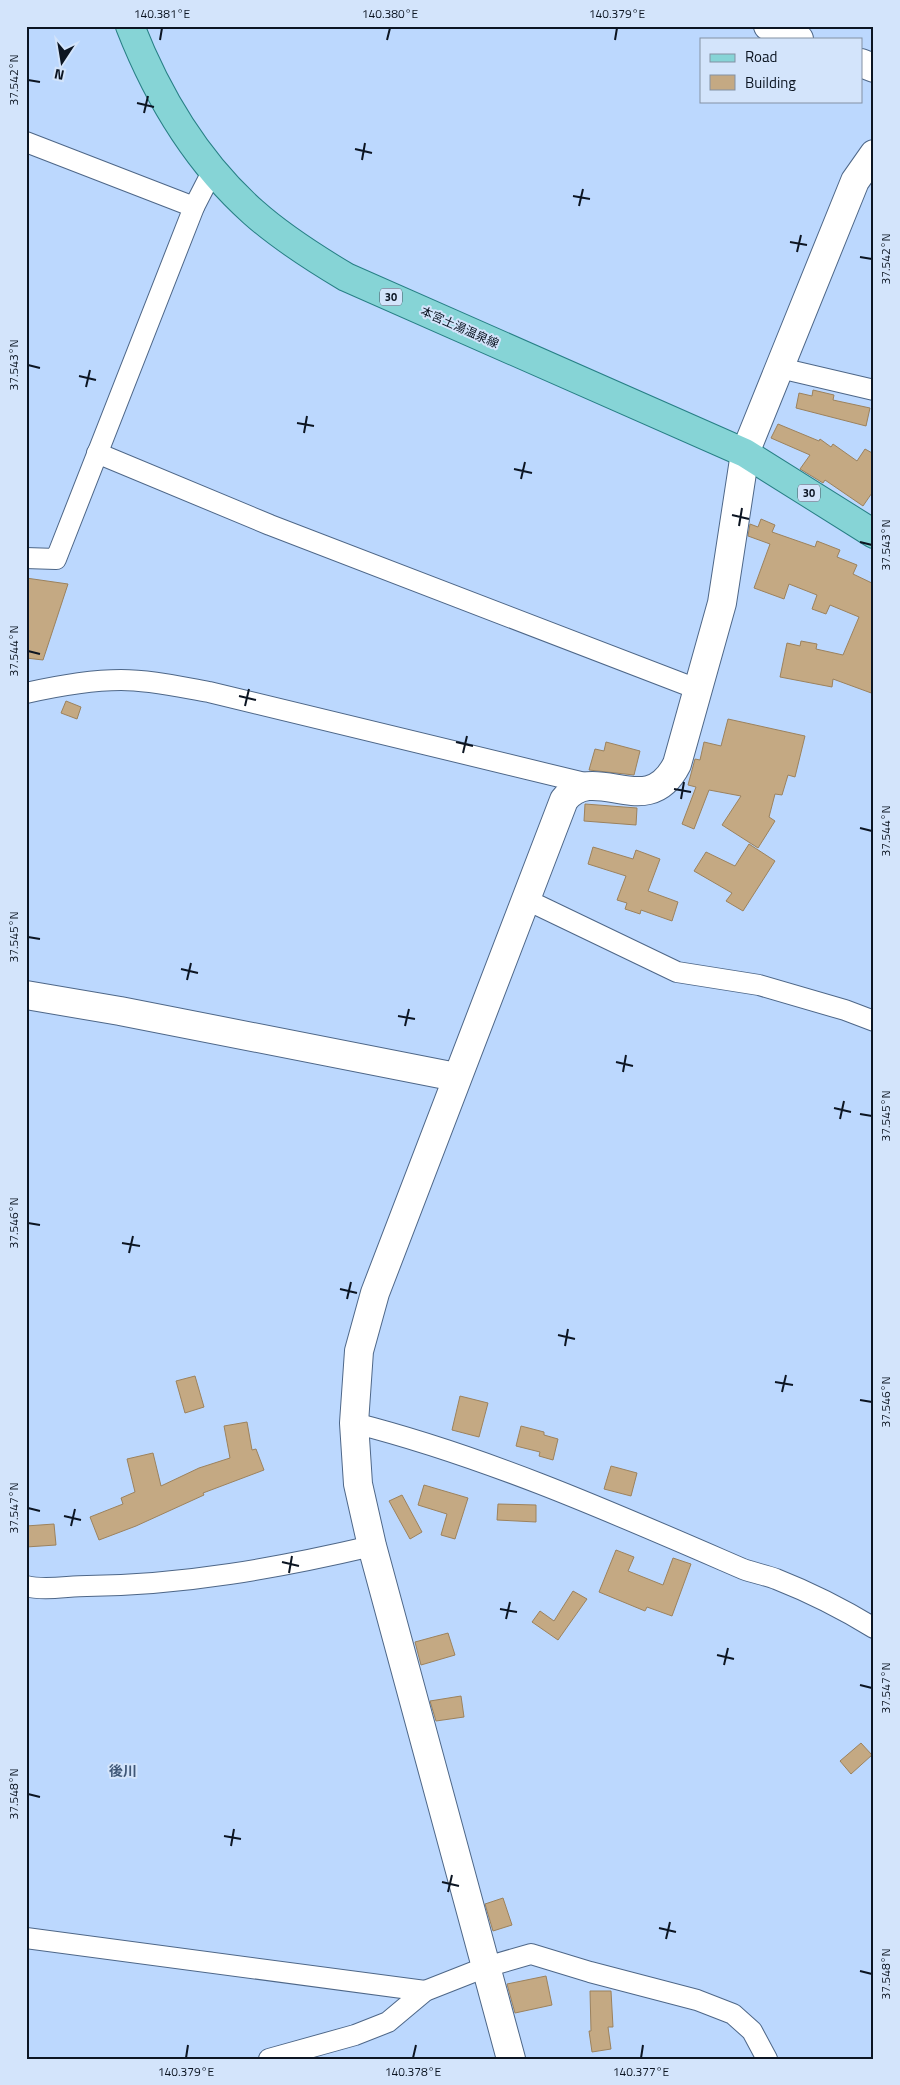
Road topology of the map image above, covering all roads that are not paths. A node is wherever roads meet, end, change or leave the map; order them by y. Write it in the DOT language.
graph roads {
  1 [pos="130,26"];
  2 [pos="768,26"];
  3 [pos="797,38"];
  4 [pos="862,63"];
  5 [pos="874,68"];
  6 [pos="26,142"];
  7 [pos="874,154"];
  8 [pos="213,170"];
  9 [pos="194,207"];
  10 [pos="780,368"];
  11 [pos="874,390"];
  12 [pos="97,453"];
  13 [pos="746,453"];
  14 [pos="874,534"];
  15 [pos="26,558"];
  16 [pos="697,689"];
  17 [pos="26,694"];
  18 [pos="594,786"];
  19 [pos="527,900"];
  20 [pos="26,995"];
  21 [pos="874,1022"];
  22 [pos="456,1077"];
  23 [pos="354,1423"];
  24 [pos="372,1546"];
  25 [pos="26,1586"];
  26 [pos="874,1628"];
  27 [pos="26,1938"];
  28 [pos="486,1967"];
  29 [pos="425,1991"];
  30 [pos="269,2059"];
  31 [pos="511,2059"];
  32 [pos="767,2059"];
  1 -- 8 [label="main road, 本宮土湯温泉線 / 30"];
  2 -- 3 [label="street"];
  4 -- 5 [label="street"];
  6 -- 9 [label="street"];
  7 -- 10 [label="street"];
  8 -- 9 [label="street"];
  8 -- 13 [label="main road, 本宮土湯温泉線 / 30"];
  9 -- 12 [label="street"];
  10 -- 11 [label="street"];
  10 -- 13 [label="street"];
  12 -- 15 [label="street"];
  12 -- 16 [label="street"];
  13 -- 14 [label="main road, 本宮土湯温泉線 / 30"];
  13 -- 16 [label="street"];
  16 -- 18 [label="street"];
  17 -- 18 [label="street"];
  18 -- 19 [label="street"];
  19 -- 21 [label="street"];
  19 -- 22 [label="street"];
  20 -- 22 [label="street"];
  22 -- 23 [label="street"];
  23 -- 24 [label="street"];
  23 -- 26 [label="street"];
  24 -- 25 [label="street"];
  24 -- 28 [label="street"];
  27 -- 29 [label="street"];
  28 -- 29 [label="street"];
  28 -- 31 [label="street"];
  28 -- 32 [label="street"];
  29 -- 30 [label="street"];
}
